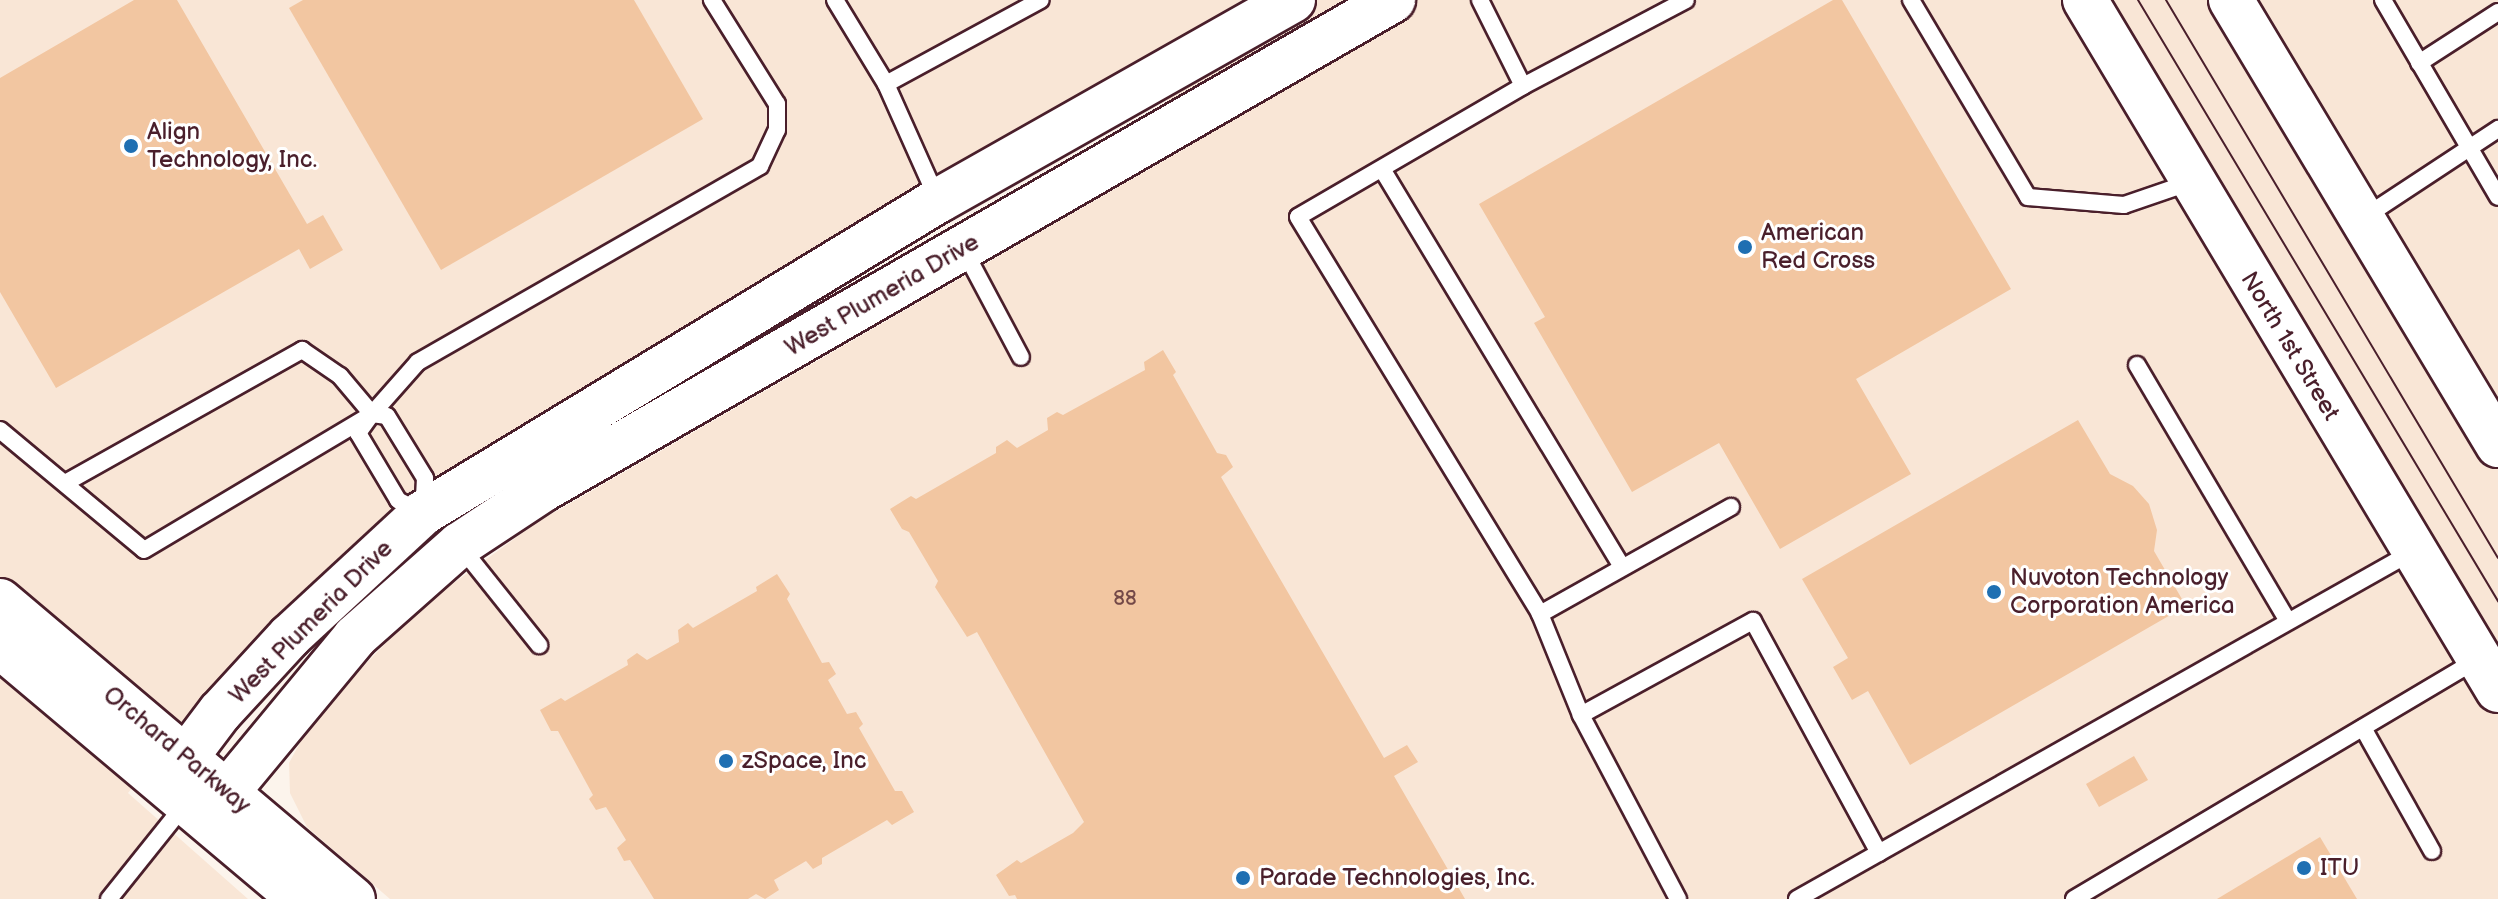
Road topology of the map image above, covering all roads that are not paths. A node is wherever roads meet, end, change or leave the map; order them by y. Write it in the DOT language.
graph roads {
  1 [pos="712,0"];
  2 [pos="835,0"];
  3 [pos="1041,0"];
  4 [pos="1293,0"];
  5 [pos="1393,0"];
  6 [pos="1480,0"];
  7 [pos="1686,0"];
  8 [pos="1911,0"];
  9 [pos="2085,0"];
  10 [pos="2231,0"];
  11 [pos="2383,0"];
  12 [pos="2498,12"];
  13 [pos="2419,63"];
  14 [pos="886,84"];
  15 [pos="1523,86"];
  16 [pos="2498,129"];
  17 [pos="2468,146"];
  18 [pos="1382,169"];
  19 [pos="2191,182"];
  20 [pos="2498,197"];
  21 [pos="939,200"];
  22 [pos="2361,219"];
  23 [pos="964,249"];
  24 [pos="1021,357"];
  25 [pos="2137,365"];
  26 [pos="372,414"];
  27 [pos="0,430"];
  28 [pos="2498,445"];
  29 [pos="67,482"];
  30 [pos="1731,507"];
  31 [pos="423,513"];
  32 [pos="459,545"];
  33 [pos="2414,551"];
  34 [pos="1622,567"];
  35 [pos="0,601"];
  36 [pos="1540,614"];
  37 [pos="2288,621"];
  38 [pos="539,645"];
  39 [pos="0,646"];
  40 [pos="2488,674"];
  41 [pos="1581,715"];
  42 [pos="2363,728"];
  43 [pos="186,757"];
  44 [pos="206,797"];
  45 [pos="2432,851"];
  46 [pos="1879,853"];
  47 [pos="109,899"];
  48 [pos="300,899"];
  49 [pos="353,899"];
  50 [pos="1678,899"];
  51 [pos="1797,899"];
  52 [pos="2074,899"];
  1 -- 26 [label="lane"];
  2 -- 14 [label="lane"];
  3 -- 14 [label="lane"];
  4 -- 21 [label="street, West Plumeria Drive"];
  5 -- 23 [label="street, West Plumeria Drive"];
  6 -- 15 [label="lane"];
  7 -- 15 [label="lane"];
  8 -- 19 [label="lane"];
  9 -- 19 [label="street, North 1st Street"];
  10 -- 22 [label="street"];
  11 -- 13 [label="lane"];
  12 -- 13 [label="lane"];
  13 -- 17 [label="lane"];
  14 -- 21 [label="lane"];
  15 -- 18 [label="lane"];
  16 -- 17 [label="lane"];
  17 -- 20 [label="lane"];
  17 -- 22 [label="lane"];
  18 -- 34 [label="lane"];
  18 -- 36 [label="lane"];
  19 -- 33 [label="street, North 1st Street"];
  21 -- 23 [label="street"];
  21 -- 31 [label="street, West Plumeria Drive"];
  22 -- 28 [label="street"];
  23 -- 24 [label="lane"];
  23 -- 32 [label="street, West Plumeria Drive"];
  25 -- 37 [label="lane"];
  26 -- 29 [label="lane"];
  26 -- 29 [label="lane"];
  26 -- 31 [label="lane"];
  26 -- 31 [label="lane"];
  27 -- 29 [label="lane"];
  30 -- 34 [label="lane"];
  31 -- 32 [label="street"];
  31 -- 43 [label="street, West Plumeria Drive"];
  32 -- 38 [label="lane"];
  32 -- 44 [label="street, West Plumeria Drive"];
  33 -- 37 [label="lane"];
  33 -- 40 [label="street, North 1st Street"];
  34 -- 36 [label="lane"];
  35 -- 43 [label="street, Orchard Parkway"];
  36 -- 41 [label="lane"];
  37 -- 46 [label="lane"];
  39 -- 44 [label="street, Orchard Parkway"];
  40 -- 42 [label="lane"];
  41 -- 46 [label="lane"];
  41 -- 50 [label="lane"];
  42 -- 45 [label="lane"];
  42 -- 52 [label="lane"];
  43 -- 44 [label="street"];
  44 -- 47 [label="lane"];
  44 -- 48 [label="street, Orchard Parkway"];
  44 -- 49 [label="street, Orchard Parkway"];
  46 -- 51 [label="lane"];
}
